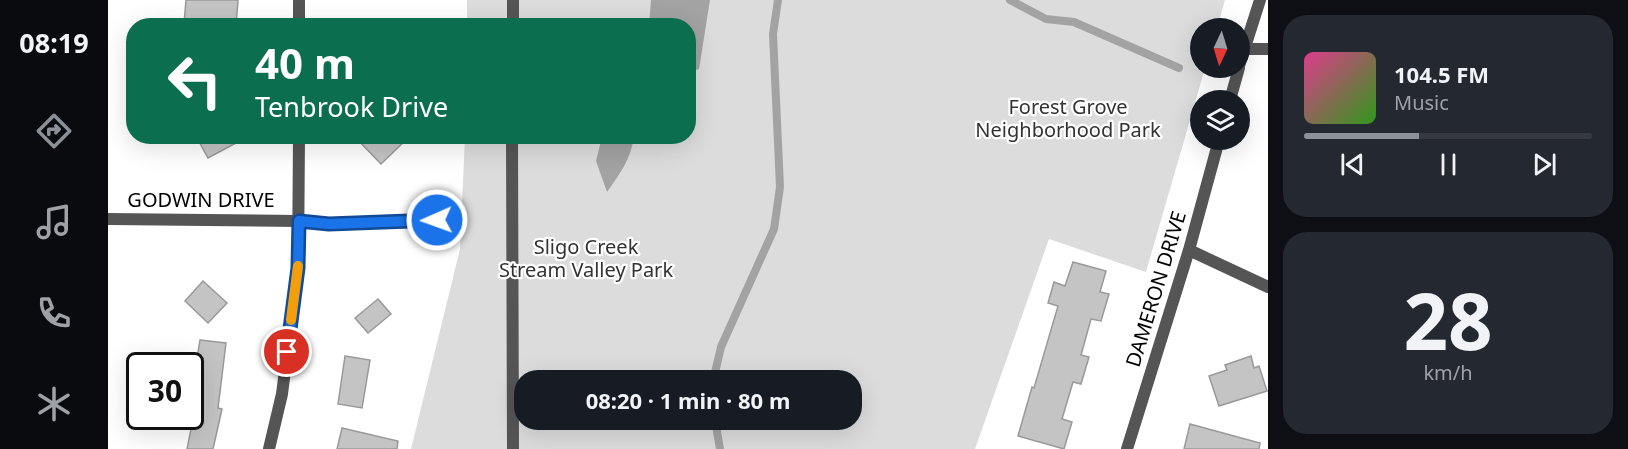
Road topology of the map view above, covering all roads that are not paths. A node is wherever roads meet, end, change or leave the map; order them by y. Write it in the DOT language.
graph roads {
  1 [pos="299,0"];
  2 [pos="513,0"];
  3 [pos="1260,0"];
  4 [pos="299,18"];
  5 [pos="513,18"];
  6 [pos="1250,31"];
  7 [pos="1250,49"];
  8 [pos="1268,49"];
  9 [pos="299,144"];
  10 [pos="512,144"];
  11 [pos="1216,150"];
  12 [pos="108,219"];
  13 [pos="437,220"];
  14 [pos="299,221"];
  15 [pos="1189,250"];
  16 [pos="1268,287"];
  17 [pos="269,449"];
  18 [pos="513,449"];
  19 [pos="1127,449"];
  1 -- 4 [label="street"];
  2 -- 5 [label="street"];
  3 -- 6 [label="street"];
  7 -- 8 [label="street"];
  9 -- 14 [label="street"];
  10 -- 18 [label="street"];
  11 -- 15 [label="street, DAMERON DRIVE"];
  12 -- 14 [label="street, GODWIN DRIVE"];
  13 -- 14 [label="street, GODWIN DRIVE"];
  14 -- 17 [label="street"];
  15 -- 16 [label="street"];
  15 -- 19 [label="street, DAMERON DRIVE"];
}
